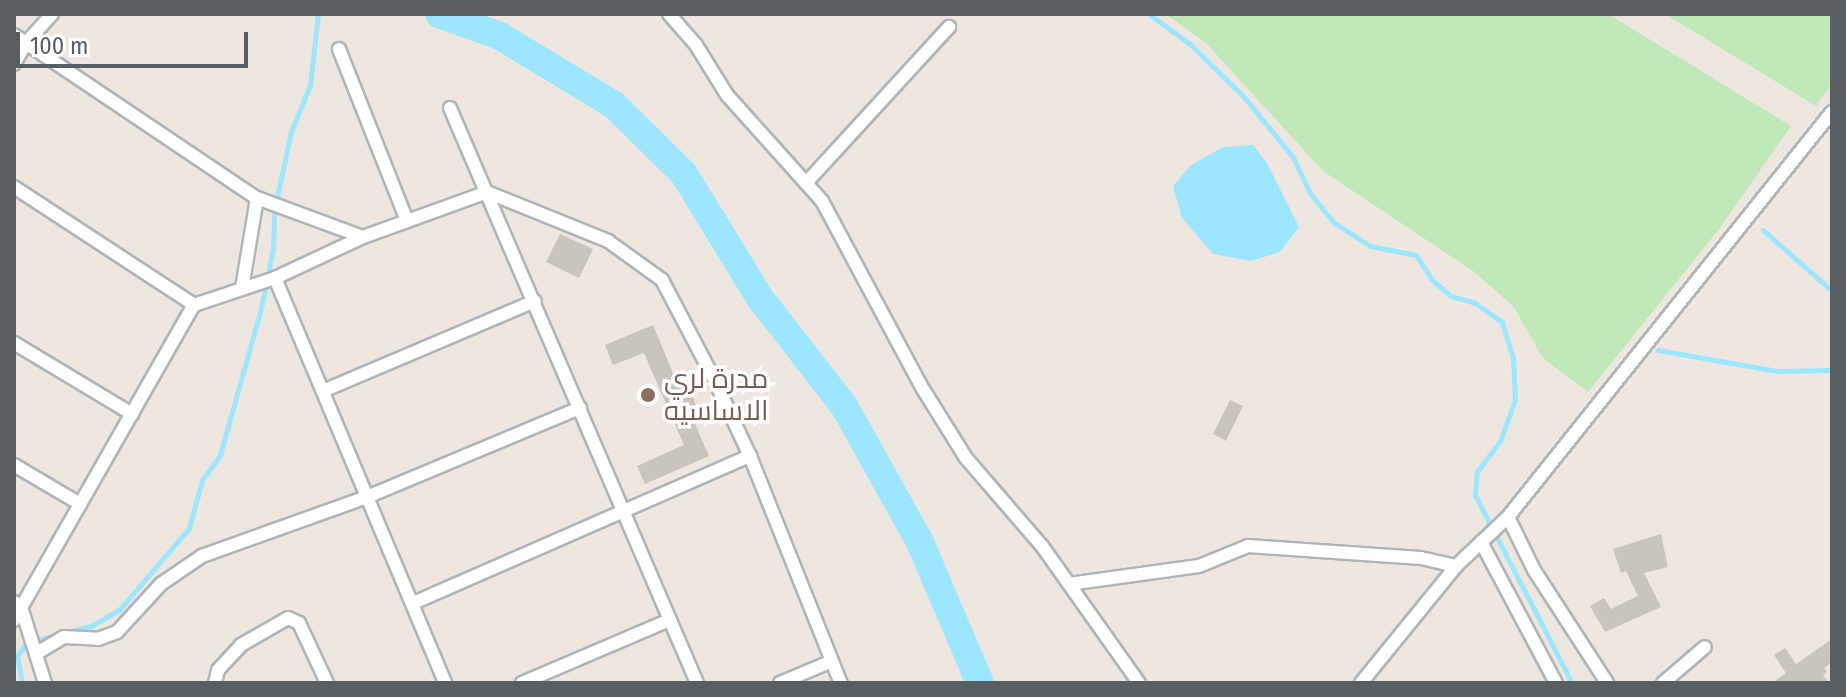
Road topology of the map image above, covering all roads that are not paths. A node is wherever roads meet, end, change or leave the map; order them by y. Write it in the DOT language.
graph roads {
  1 [pos="52,14"];
  2 [pos="669,14"];
  3 [pos="949,27"];
  4 [pos="14,35"];
  5 [pos="26,43"];
  6 [pos="339,49"];
  7 [pos="14,64"];
  8 [pos="450,108"];
  9 [pos="1832,112"];
  10 [pos="806,183"];
  11 [pos="14,187"];
  12 [pos="487,192"];
  13 [pos="257,198"];
  14 [pos="407,221"];
  15 [pos="363,237"];
  16 [pos="275,278"];
  17 [pos="242,288"];
  18 [pos="535,301"];
  19 [pos="194,305"];
  20 [pos="14,343"];
  21 [pos="323,391"];
  22 [pos="580,408"];
  23 [pos="132,414"];
  24 [pos="750,456"];
  25 [pos="14,465"];
  26 [pos="367,497"];
  27 [pos="80,504"];
  28 [pos="623,511"];
  29 [pos="1505,520"];
  30 [pos="1484,539"];
  31 [pos="1456,566"];
  32 [pos="1069,584"];
  33 [pos="413,603"];
  34 [pos="18,604"];
  35 [pos="14,620"];
  36 [pos="670,620"];
  37 [pos="1705,647"];
  38 [pos="37,653"];
  39 [pos="832,661"];
  40 [pos="45,683"];
  41 [pos="215,683"];
  42 [pos="327,683"];
  43 [pos="445,683"];
  44 [pos="522,683"];
  45 [pos="697,683"];
  46 [pos="780,683"];
  47 [pos="841,683"];
  48 [pos="1139,683"];
  49 [pos="1361,683"];
  50 [pos="1556,683"];
  51 [pos="1607,683"];
  52 [pos="1663,683"];
  1 -- 5 [label="street"];
  2 -- 10 [label="street"];
  3 -- 10 [label="street"];
  4 -- 5 [label="street"];
  5 -- 7 [label="street"];
  5 -- 13 [label="street"];
  6 -- 14 [label="street"];
  8 -- 12 [label="street"];
  9 -- 29 [label="street"];
  10 -- 32 [label="street"];
  11 -- 19 [label="street"];
  12 -- 14 [label="street"];
  12 -- 18 [label="street"];
  12 -- 24 [label="street"];
  13 -- 15 [label="street"];
  13 -- 17 [label="street"];
  14 -- 15 [label="street"];
  15 -- 16 [label="street"];
  16 -- 17 [label="street"];
  16 -- 21 [label="street"];
  17 -- 19 [label="street"];
  18 -- 21 [label="street"];
  18 -- 22 [label="street"];
  19 -- 23 [label="street"];
  20 -- 23 [label="street"];
  21 -- 26 [label="street"];
  22 -- 26 [label="street"];
  22 -- 28 [label="street"];
  23 -- 27 [label="street"];
  24 -- 28 [label="street"];
  24 -- 39 [label="street"];
  25 -- 27 [label="street"];
  26 -- 33 [label="street"];
  26 -- 38 [label="street"];
  27 -- 34 [label="street"];
  28 -- 33 [label="street"];
  28 -- 36 [label="street"];
  29 -- 30 [label="street"];
  29 -- 51 [label="street"];
  30 -- 31 [label="street"];
  30 -- 50 [label="street"];
  31 -- 32 [label="street"];
  31 -- 49 [label="street"];
  32 -- 48 [label="street"];
  33 -- 43 [label="street"];
  34 -- 35 [label="street"];
  34 -- 38 [label="street"];
  36 -- 44 [label="street"];
  36 -- 45 [label="street"];
  37 -- 52 [label="street"];
  38 -- 40 [label="street"];
  39 -- 46 [label="street"];
  39 -- 47 [label="street"];
  41 -- 42 [label="street"];
}
